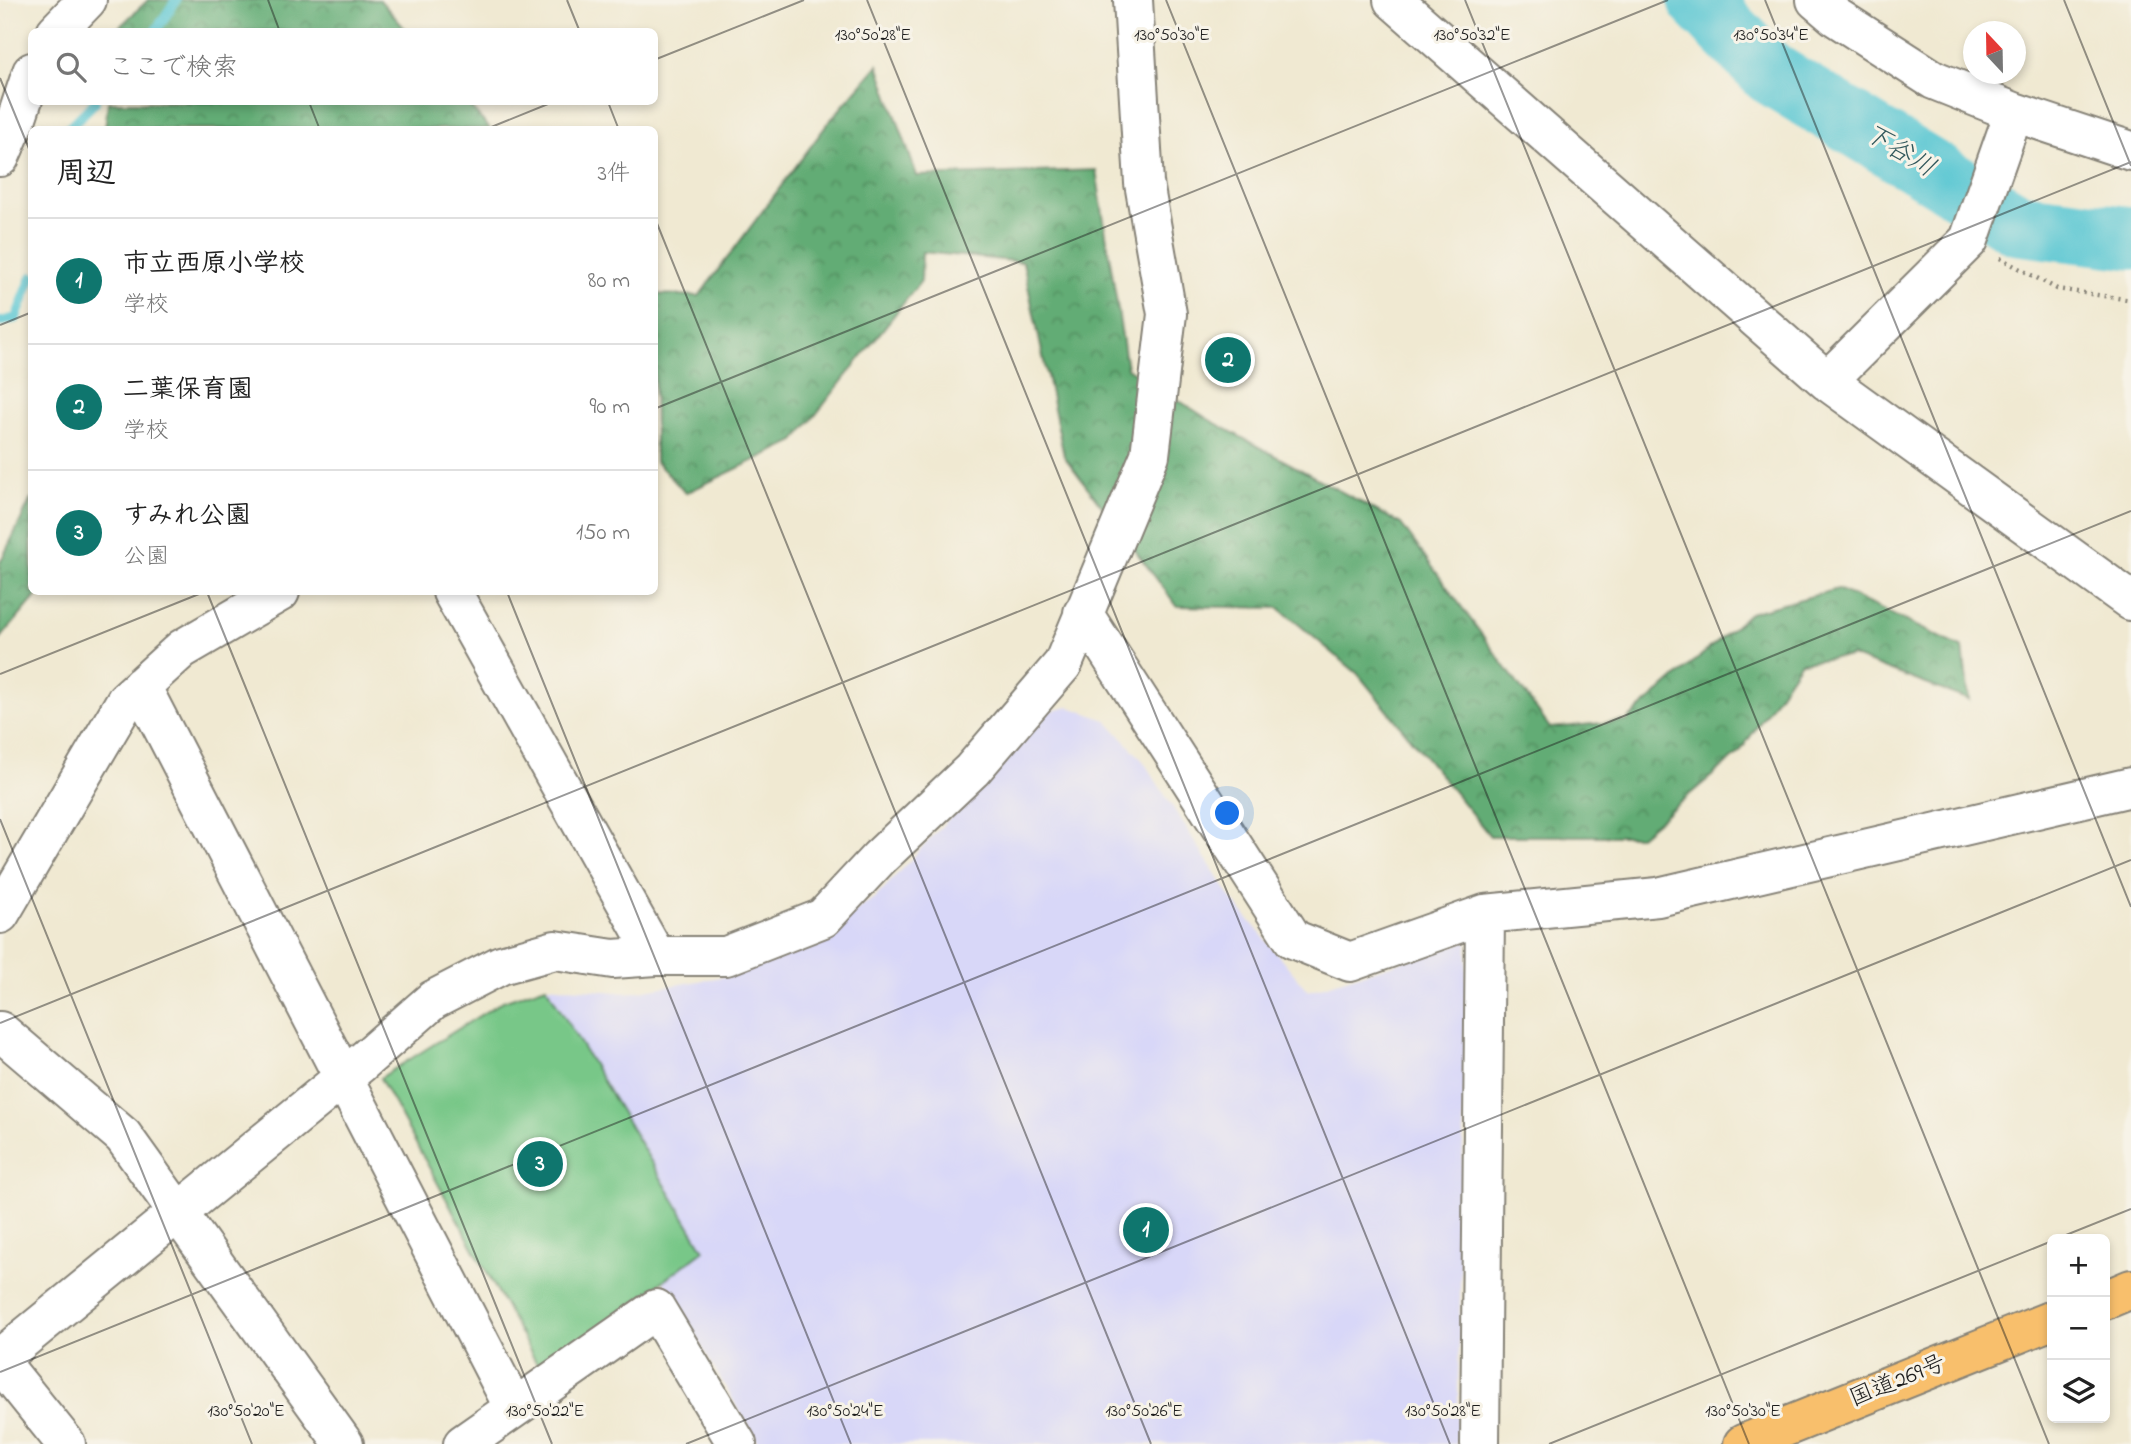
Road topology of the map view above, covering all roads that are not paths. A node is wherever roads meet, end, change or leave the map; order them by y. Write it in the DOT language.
graph roads {
  1 [pos="87,0"];
  2 [pos="1133,0"];
  3 [pos="1392,0"];
  4 [pos="1832,6"];
  5 [pos="60,28"];
  6 [pos="28,84"];
  7 [pos="2014,112"];
  8 [pos="2131,151"];
  9 [pos="0,157"];
  10 [pos="1827,381"];
  11 [pos="275,595"];
  12 [pos="454,595"];
  13 [pos="2131,601"];
  14 [pos="1083,613"];
  15 [pos="141,686"];
  16 [pos="2131,787"];
  17 [pos="1485,914"];
  18 [pos="0,915"];
  19 [pos="656,956"];
  20 [pos="0,1031"];
  21 [pos="344,1077"];
  22 [pos="176,1212"];
  23 [pos="2131,1289"];
  24 [pos="2110,1298"];
  25 [pos="2047,1322"];
  26 [pos="0,1360"];
  27 [pos="514,1408"];
  28 [pos="66,1444"];
  29 [pos="344,1444"];
  30 [pos="463,1444"];
  31 [pos="737,1444"];
  32 [pos="1480,1444"];
  33 [pos="1743,1444"];
  1 -- 5 [label="street"];
  2 -- 14 [label="street"];
  3 -- 10 [label="street"];
  4 -- 7 [label="street"];
  6 -- 9 [label="street"];
  7 -- 8 [label="street"];
  7 -- 10 [label="street"];
  10 -- 13 [label="street"];
  11 -- 15 [label="street"];
  12 -- 19 [label="street"];
  14 -- 17 [label="street"];
  14 -- 19 [label="street"];
  15 -- 18 [label="street"];
  15 -- 21 [label="street"];
  16 -- 17 [label="street"];
  17 -- 32 [label="street"];
  19 -- 21 [label="street"];
  20 -- 22 [label="street"];
  21 -- 22 [label="street"];
  21 -- 27 [label="street"];
  22 -- 26 [label="street"];
  22 -- 29 [label="street"];
  23 -- 24 [label="highway"];
  25 -- 33 [label="highway, 国道269号"];
  26 -- 28 [label="street"];
  27 -- 30 [label="street"];
  27 -- 31 [label="street"];
}
